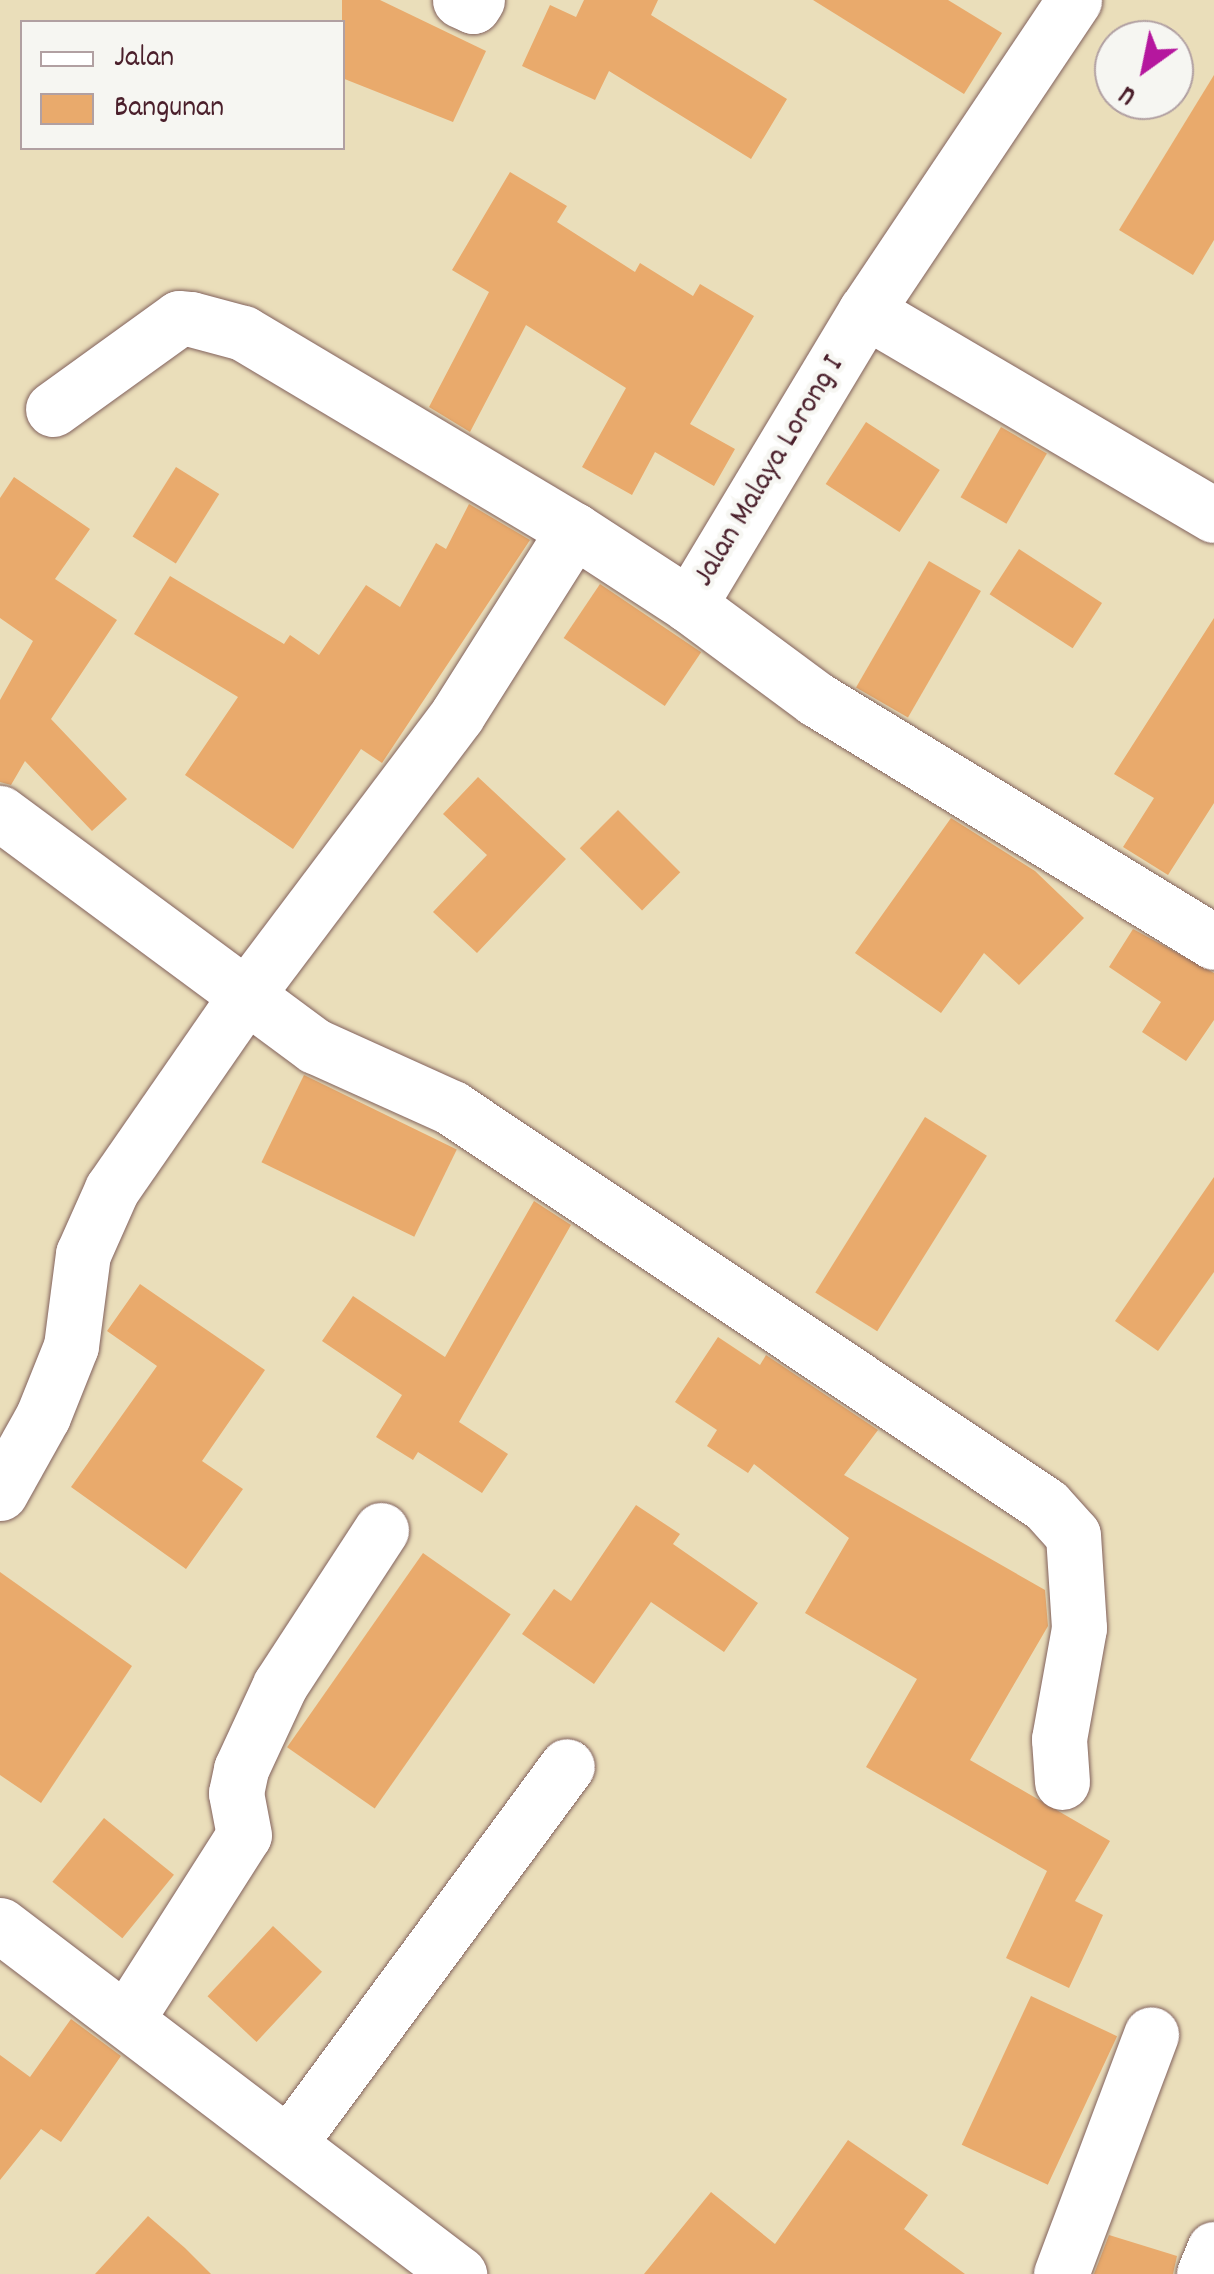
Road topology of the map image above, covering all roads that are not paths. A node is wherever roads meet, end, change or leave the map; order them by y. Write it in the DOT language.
graph roads {
  1 [pos="460,0"];
  2 [pos="477,0"];
  3 [pos="1074,0"];
  4 [pos="866,312"];
  5 [pos="52,410"];
  6 [pos="1214,514"];
  7 [pos="574,530"];
  8 [pos="689,605"];
  9 [pos="0,813"];
  10 [pos="1214,942"];
  11 [pos="247,994"];
  12 [pos="0,1492"];
  13 [pos="381,1530"];
  14 [pos="567,1766"];
  15 [pos="1062,1782"];
  16 [pos="0,1926"];
  17 [pos="126,2020"];
  18 [pos="1151,2034"];
  19 [pos="290,2144"];
  20 [pos="1214,2249"];
  21 [pos="423,2263"];
  22 [pos="1061,2274"];
  23 [pos="1204,2274"];
  1 -- 2 [label="street"];
  3 -- 4 [label="street, Jalan Malaya Lorong I"];
  4 -- 6 [label="street"];
  4 -- 8 [label="street, Jalan Malaya Lorong I"];
  5 -- 7 [label="street, Jalan Malaya Lorong I"];
  7 -- 8 [label="street, Jalan Malaya Lorong I"];
  7 -- 11 [label="street"];
  8 -- 10 [label="street"];
  9 -- 11 [label="street"];
  11 -- 12 [label="street"];
  11 -- 15 [label="street"];
  13 -- 17 [label="street"];
  14 -- 19 [label="street"];
  16 -- 17 [label="street"];
  17 -- 19 [label="street"];
  18 -- 22 [label="street"];
  19 -- 21 [label="street"];
  20 -- 23 [label="street"];
}
